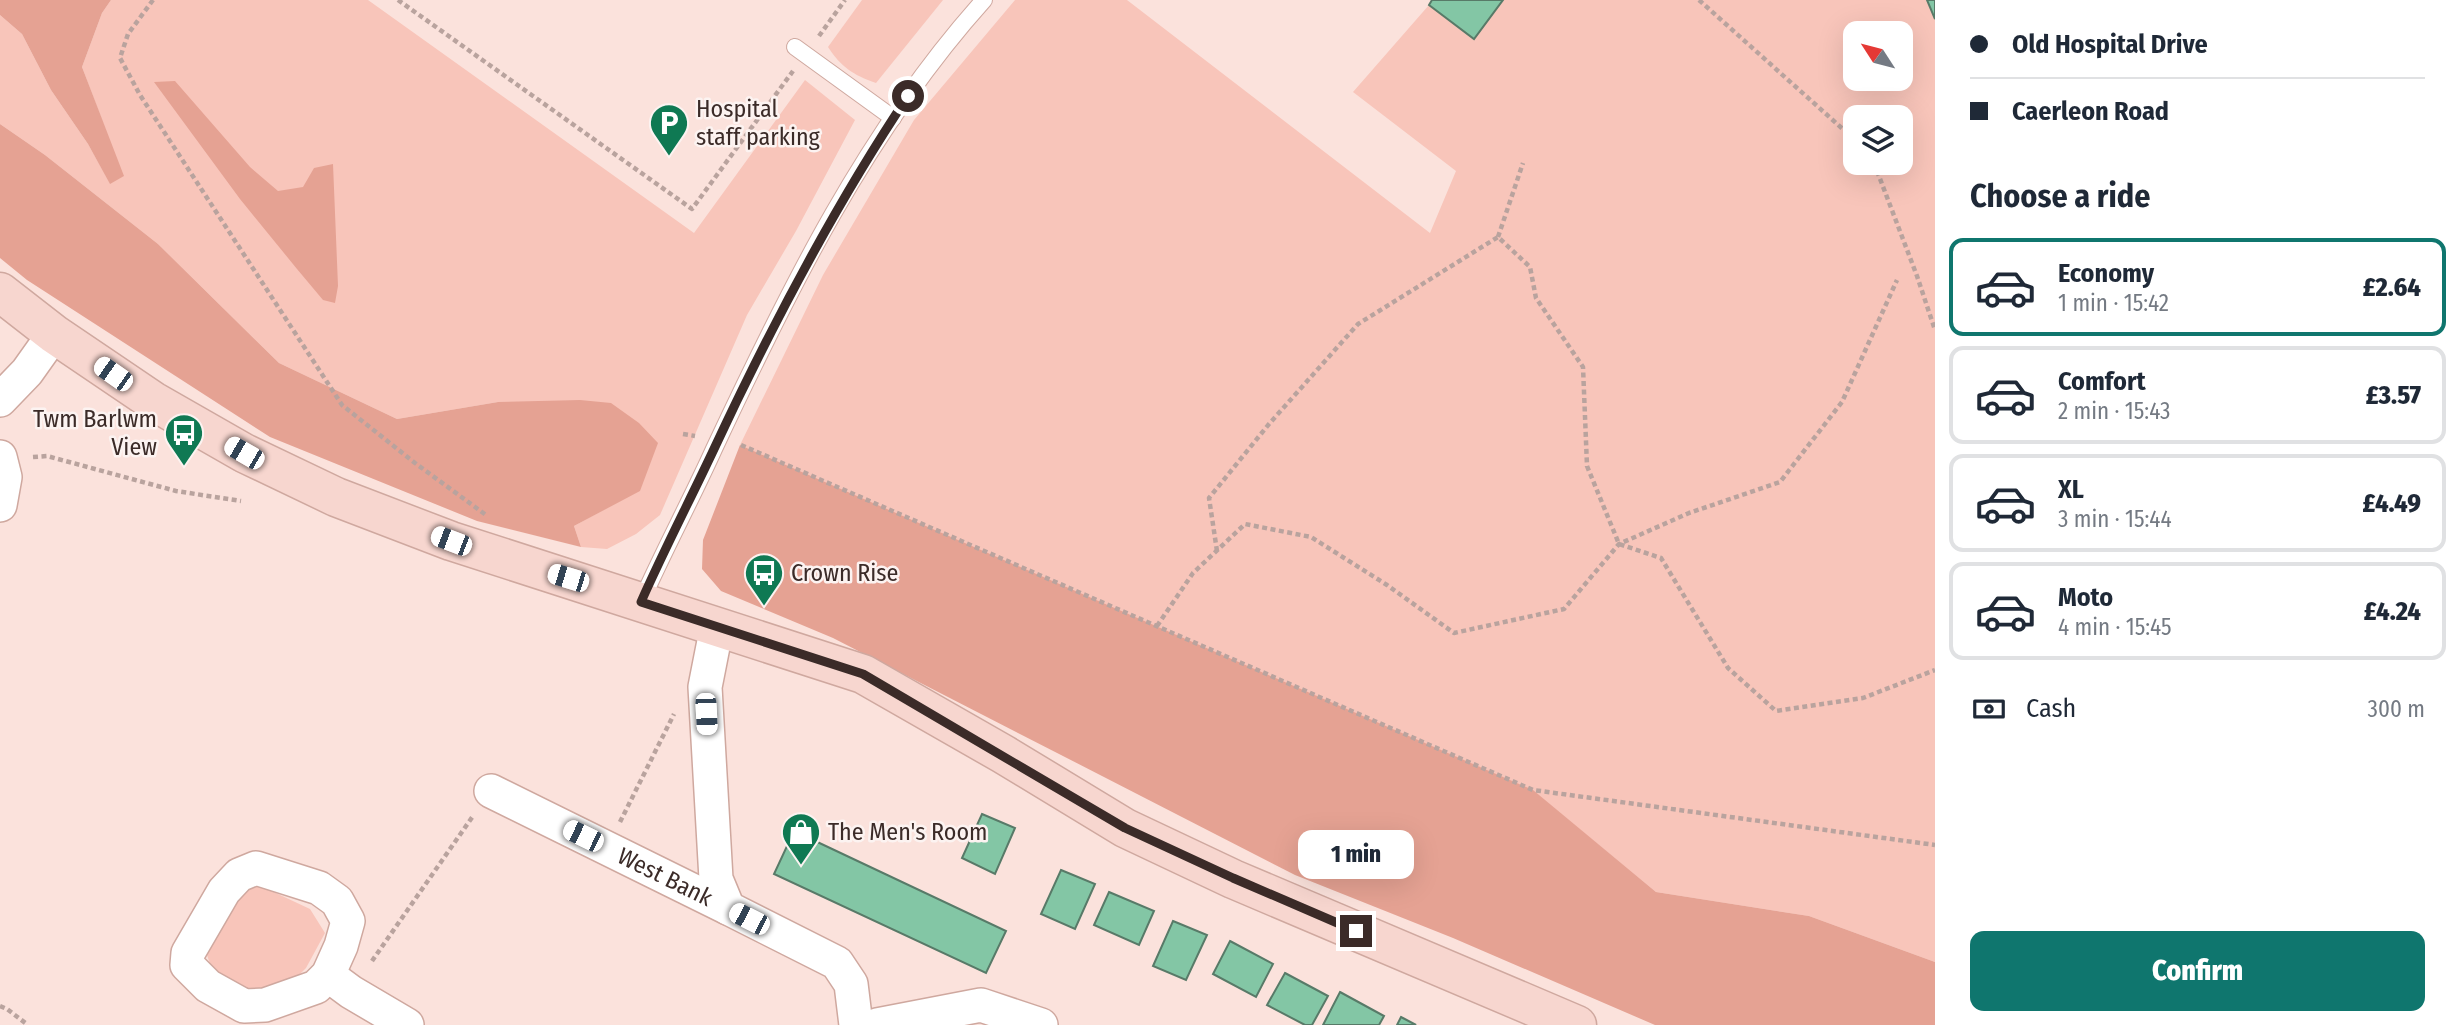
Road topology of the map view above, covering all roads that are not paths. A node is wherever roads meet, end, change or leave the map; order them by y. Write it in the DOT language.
graph roads {
  1 [pos="984,0"];
  2 [pos="800,51"];
  3 [pos="893,118"];
  4 [pos="0,292"];
  5 [pos="54,334"];
  6 [pos="0,400"];
  7 [pos="0,458"];
  8 [pos="0,505"];
  9 [pos="641,602"];
  10 [pos="717,626"];
  11 [pos="491,791"];
  12 [pos="727,908"];
  13 [pos="339,984"];
  14 [pos="407,1025"];
  15 [pos="856,1025"];
  16 [pos="877,1025"];
  17 [pos="1041,1025"];
  18 [pos="1577,1025"];
  1 -- 3 [label="lane"];
  2 -- 3 [label="lane"];
  3 -- 9 [label="lane"];
  4 -- 5 [label="main road"];
  5 -- 6 [label="street"];
  5 -- 9 [label="main road"];
  7 -- 8 [label="street"];
  9 -- 10 [label="main road"];
  10 -- 12 [label="street"];
  10 -- 18 [label="main road"];
  11 -- 12 [label="street, West Bank"];
  12 -- 15 [label="street"];
  13 -- 13 [label="street"];
  13 -- 14 [label="street"];
  16 -- 17 [label="street"];
}
